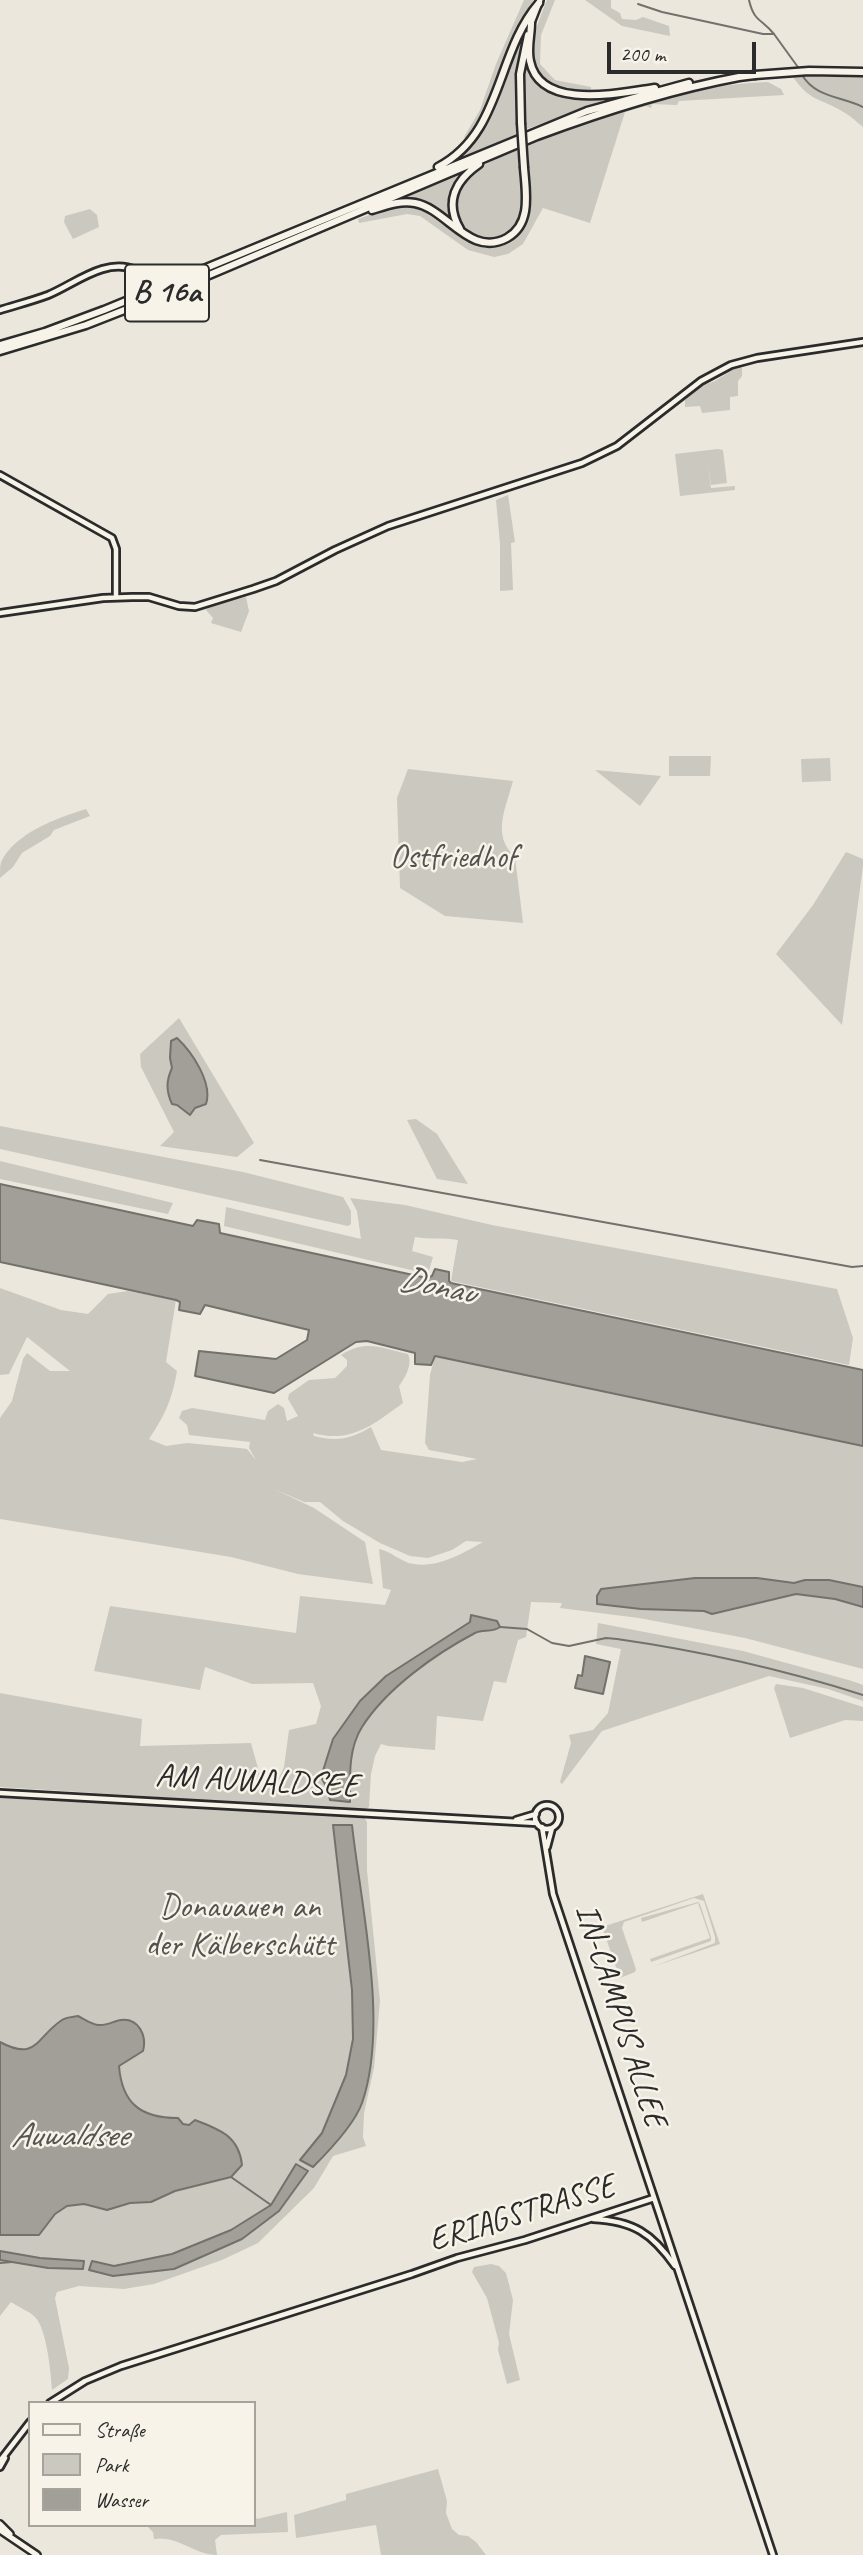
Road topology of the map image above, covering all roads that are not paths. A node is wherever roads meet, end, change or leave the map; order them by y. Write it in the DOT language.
graph roads {
  1 [pos="539,1"];
  2 [pos="531,23"];
  3 [pos="863,72"];
  4 [pos="739,77"];
  5 [pos="689,83"];
  6 [pos="492,155"];
  7 [pos="409,183"];
  8 [pos="329,224"];
  9 [pos="461,230"];
  10 [pos="142,281"];
  11 [pos="163,287"];
  12 [pos="132,299"];
  13 [pos="0,310"];
  14 [pos="863,342"];
  15 [pos="0,345"];
  16 [pos="0,351"];
  17 [pos="0,475"];
  18 [pos="116,597"];
  19 [pos="0,613"];
  20 [pos="0,1793"];
  21 [pos="536,1814"];
  22 [pos="511,1821"];
  23 [pos="537,1823"];
  24 [pos="542,1827"];
  25 [pos="552,1828"];
  26 [pos="547,1848"];
  27 [pos="654,2198"];
  28 [pos="590,2219"];
  29 [pos="678,2269"];
  30 [pos="53,2401"];
  31 [pos="28,2425"];
  32 [pos="8,2450"];
  33 [pos="0,2461"];
  34 [pos="0,2467"];
  35 [pos="0,2524"];
  36 [pos="0,2530"];
  37 [pos="15,2538"];
  38 [pos="37,2555"];
  39 [pos="773,2555"];
  1 -- 2 [label="main road"];
  1 -- 7 [label="main road"];
  2 -- 5 [label="main road"];
  2 -- 9 [label="main road, bridge"];
  3 -- 4 [label="main road, B 16a"];
  4 -- 5 [label="main road, B 16a"];
  4 -- 6 [label="main road, B 16a"];
  5 -- 7 [label="main road, B 16a"];
  6 -- 8 [label="main road, B 16a"];
  6 -- 9 [label="main road"];
  7 -- 11 [label="main road, B 16a"];
  8 -- 9 [label="main road"];
  8 -- 16 [label="main road, B 16a"];
  10 -- 11 [label="main road"];
  10 -- 12 [label="main road"];
  10 -- 13 [label="street"];
  11 -- 12 [label="main road, B 16a"];
  12 -- 15 [label="main road, B 16a"];
  14 -- 18 [label="street"];
  17 -- 18 [label="street"];
  18 -- 19 [label="street"];
  20 -- 22 [label="street, AM AUWALDSEE"];
  21 -- 22 [label="street, AM AUWALDSEE"];
  21 -- 23 [label="street"];
  21 -- 25 [label="street"];
  22 -- 23 [label="street, AM AUWALDSEE"];
  23 -- 24 [label="street"];
  24 -- 25 [label="street"];
  24 -- 26 [label="street, IN-CAMPUS ALLEE"];
  25 -- 26 [label="street, IN-CAMPUS ALLEE"];
  26 -- 27 [label="street, IN-CAMPUS ALLEE"];
  27 -- 28 [label="street, ERIAGSTRASSE"];
  27 -- 29 [label="street, ERIAGSTRASSE"];
  28 -- 29 [label="street"];
  28 -- 30 [label="street, ERIAGSTRASSE"];
  29 -- 39 [label="street, ERIAGSTRASSE"];
  31 -- 32 [label="street"];
  32 -- 33 [label="street"];
  32 -- 34 [label="street"];
  35 -- 37 [label="main road"];
  36 -- 37 [label="main road"];
  37 -- 38 [label="main road"];
}
